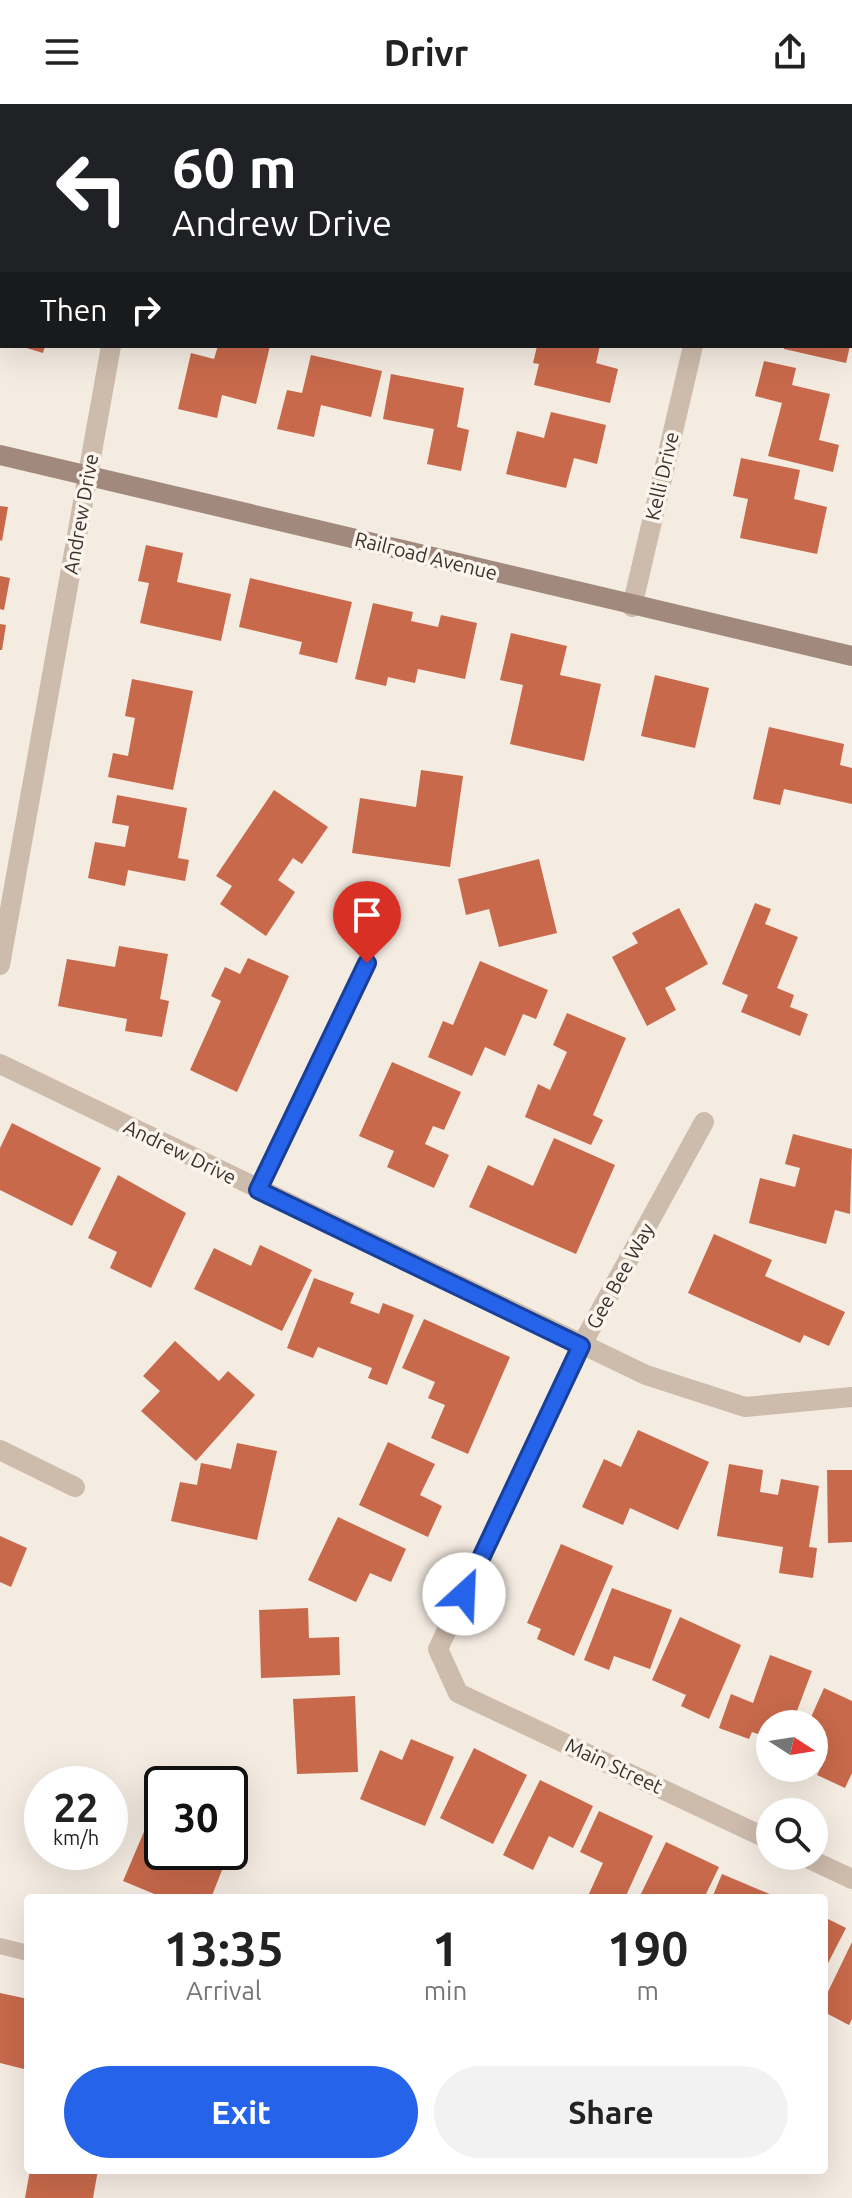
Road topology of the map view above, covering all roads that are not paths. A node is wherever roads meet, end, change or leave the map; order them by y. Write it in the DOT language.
graph roads {
  1 [pos="111,348"];
  2 [pos="693,348"];
  3 [pos="0,455"];
  4 [pos="88,476"];
  5 [pos="632,607"];
  6 [pos="852,656"];
  7 [pos="367,963"];
  8 [pos="0,965"];
  9 [pos="0,1064"];
  10 [pos="704,1122"];
  11 [pos="258,1190"];
  12 [pos="581,1346"];
  13 [pos="852,1397"];
  14 [pos="0,1450"];
  15 [pos="75,1487"];
  16 [pos="458,1693"];
  17 [pos="756,1833"];
  18 [pos="828,1868"];
  19 [pos="852,1879"];
  20 [pos="0,1946"];
  21 [pos="24,1952"];
  1 -- 4 [label="street, Andrew Drive"];
  2 -- 5 [label="street, Kelli Drive"];
  3 -- 4 [label="street, Railroad Avenue"];
  4 -- 5 [label="street, Railroad Avenue"];
  4 -- 8 [label="street, Andrew Drive"];
  5 -- 6 [label="street, Railroad Avenue"];
  7 -- 11 [label="street"];
  9 -- 11 [label="street, Andrew Drive"];
  10 -- 12 [label="street, Gee Bee Way"];
  11 -- 12 [label="street, Andrew Drive"];
  12 -- 13 [label="street, Andrew Drive"];
  12 -- 16 [label="street, Gee Bee Way"];
  14 -- 15 [label="street"];
  16 -- 17 [label="street, Main Street"];
  18 -- 19 [label="street"];
  20 -- 21 [label="lane"];
}
